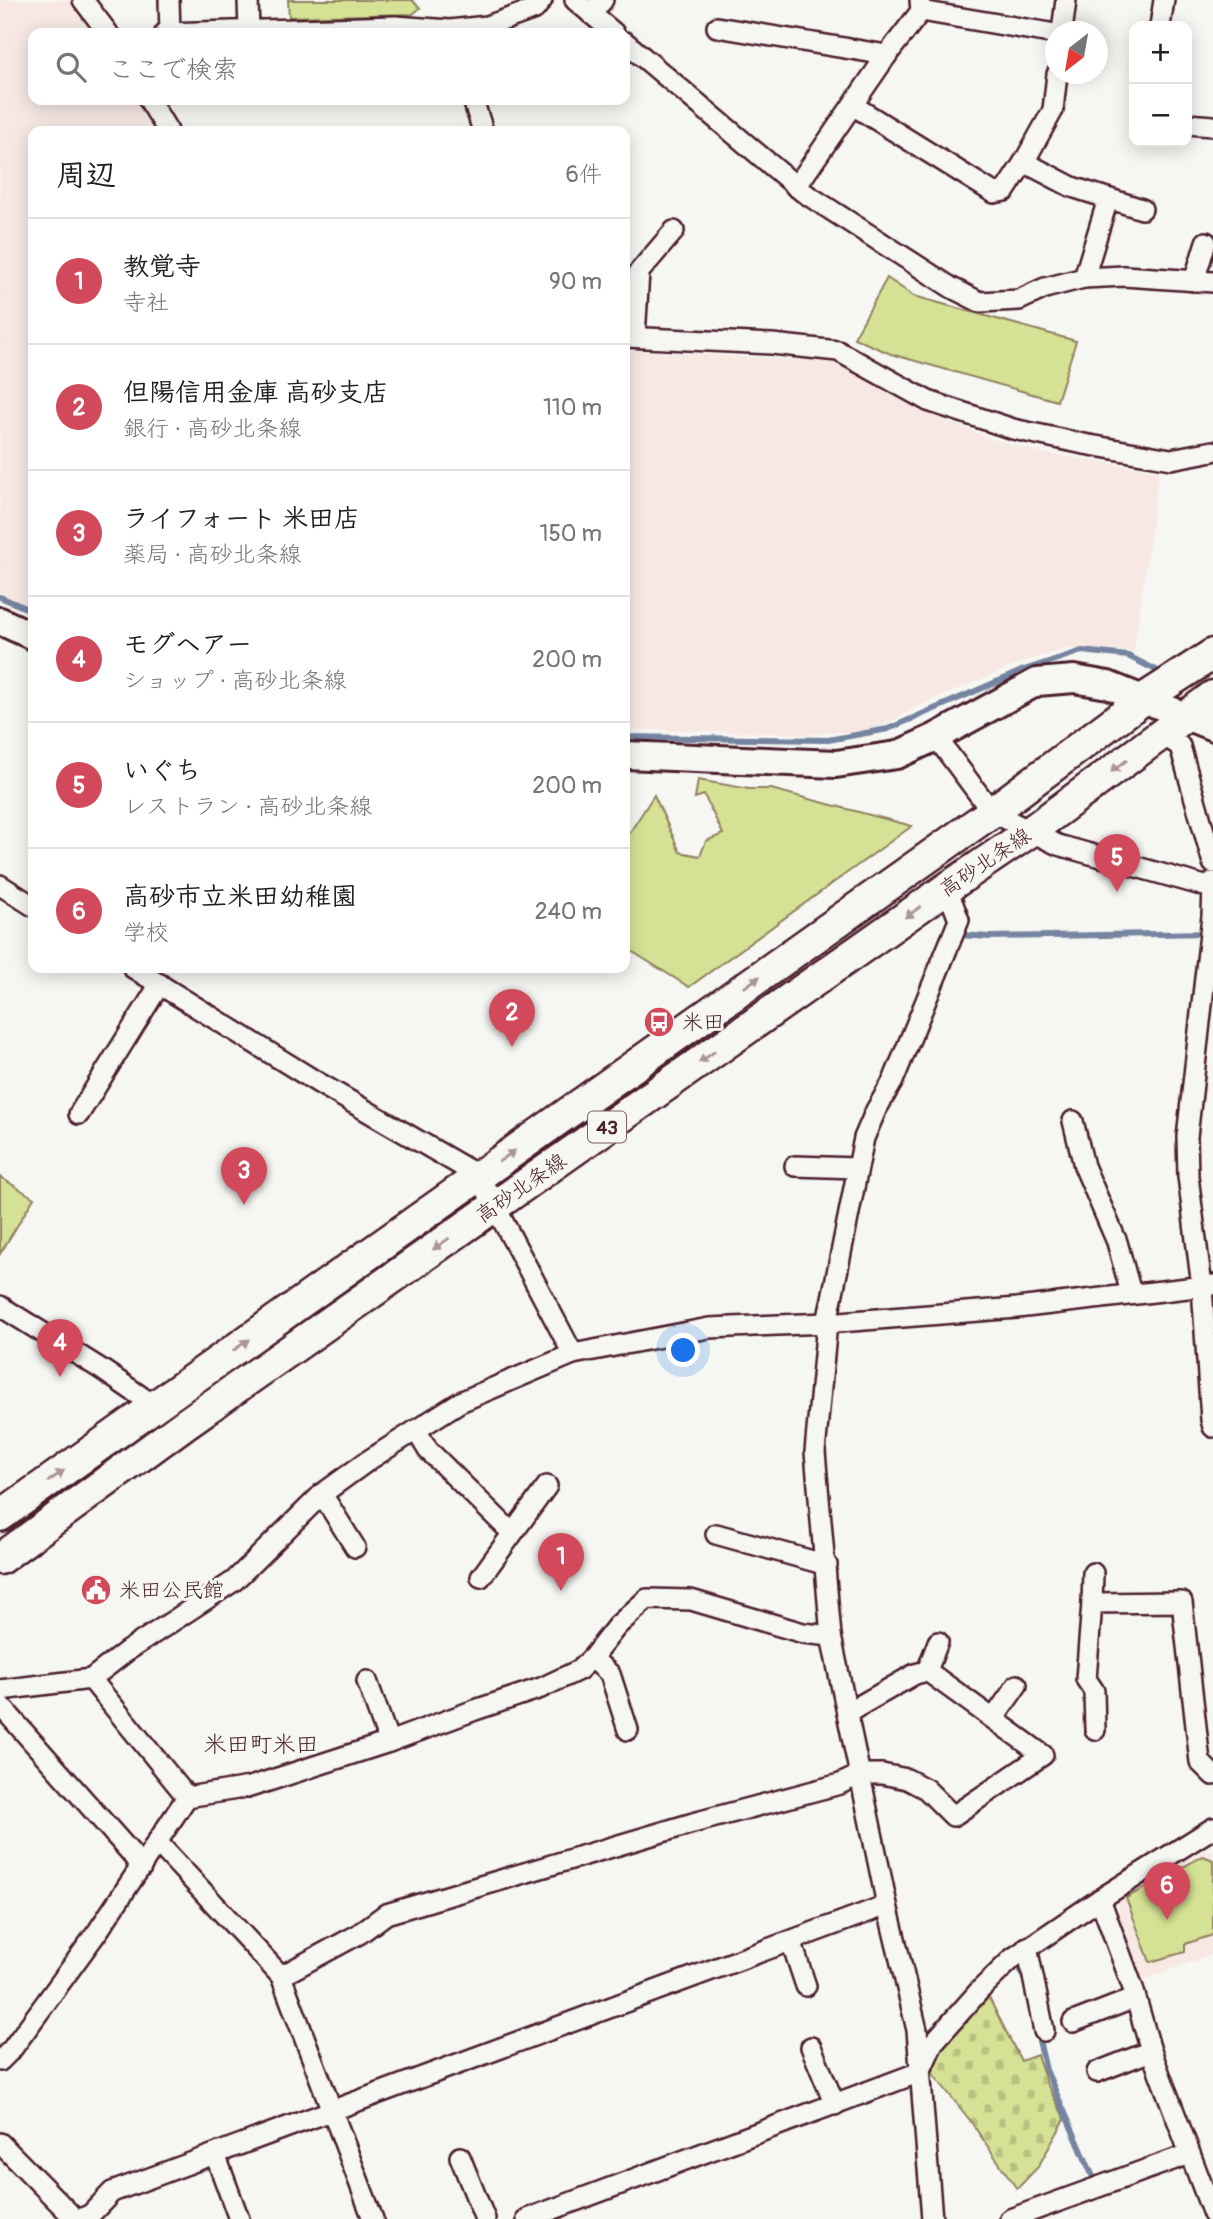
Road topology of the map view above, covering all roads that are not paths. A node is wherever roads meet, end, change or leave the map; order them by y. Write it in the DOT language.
graph roads {
  1 [pos="83,0"];
  2 [pos="169,0"];
  3 [pos="248,0"];
  4 [pos="542,0"];
  5 [pos="575,0"];
  6 [pos="1066,0"];
  7 [pos="1164,0"];
  8 [pos="921,6"];
  9 [pos="597,7"];
  10 [pos="1063,21"];
  11 [pos="1161,21"];
  12 [pos="717,27"];
  13 [pos="104,28"];
  14 [pos="168,28"];
  15 [pos="249,28"];
  16 [pos="373,28"];
  17 [pos="413,28"];
  18 [pos="475,28"];
  19 [pos="611,28"];
  20 [pos="1045,32"];
  21 [pos="630,46"];
  22 [pos="887,55"];
  23 [pos="1056,84"];
  24 [pos="152,105"];
  25 [pos="475,105"];
  26 [pos="854,106"];
  27 [pos="1192,124"];
  28 [pos="165,126"];
  29 [pos="481,126"];
  30 [pos="1213,126"];
  31 [pos="1024,162"];
  32 [pos="796,187"];
  33 [pos="1108,199"];
  34 [pos="1142,209"];
  35 [pos="674,231"];
  36 [pos="1206,242"];
  37 [pos="632,271"];
  38 [pos="1084,278"];
  39 [pos="1203,282"];
  40 [pos="630,337"];
  41 [pos="1213,451"];
  42 [pos="0,621"];
  43 [pos="28,634"];
  44 [pos="1213,654"];
  45 [pos="1213,696"];
  46 [pos="1145,698"];
  47 [pos="1186,715"];
  48 [pos="1213,727"];
  49 [pos="1161,734"];
  50 [pos="936,737"];
  51 [pos="630,755"];
  52 [pos="992,812"];
  53 [pos="1031,831"];
  54 [pos="1213,863"];
  55 [pos="1213,882"];
  56 [pos="0,885"];
  57 [pos="947,888"];
  58 [pos="1212,888"];
  59 [pos="28,903"];
  60 [pos="1212,916"];
  61 [pos="141,973"];
  62 [pos="160,984"];
  63 [pos="79,1114"];
  64 [pos="1073,1121"];
  65 [pos="795,1166"];
  66 [pos="857,1168"];
  67 [pos="480,1176"];
  68 [pos="496,1205"];
  69 [pos="1208,1286"];
  70 [pos="1131,1293"];
  71 [pos="0,1306"];
  72 [pos="827,1323"];
  73 [pos="573,1354"];
  74 [pos="155,1406"];
  75 [pos="1213,1427"];
  76 [pos="416,1430"];
  77 [pos="547,1486"];
  78 [pos="322,1494"];
  79 [pos="0,1516"];
  80 [pos="512,1533"];
  81 [pos="716,1534"];
  82 [pos="355,1547"];
  83 [pos="0,1559"];
  84 [pos="827,1565"];
  85 [pos="1093,1573"];
  86 [pos="481,1577"];
  87 [pos="1092,1603"];
  88 [pos="831,1636"];
  89 [pos="938,1642"];
  90 [pos="592,1658"];
  91 [pos="928,1671"];
  92 [pos="91,1679"];
  93 [pos="367,1681"];
  94 [pos="1017,1685"];
  95 [pos="0,1690"];
  96 [pos="0,1705"];
  97 [pos="847,1713"];
  98 [pos="995,1718"];
  99 [pos="628,1730"];
  100 [pos="1095,1730"];
  101 [pos="389,1742"];
  102 [pos="861,1774"];
  103 [pos="1213,1775"];
  104 [pos="187,1797"];
  105 [pos="1213,1828"];
  106 [pos="157,1842"];
  107 [pos="141,1868"];
  108 [pos="1100,1899"];
  109 [pos="887,1905"];
  110 [pos="792,1941"];
  111 [pos="1027,1947"];
  112 [pos="281,1976"];
  113 [pos="806,1986"];
  114 [pos="1135,1998"];
  115 [pos="1073,2022"];
  116 [pos="1044,2031"];
  117 [pos="811,2047"];
  118 [pos="1152,2051"];
  119 [pos="0,2062"];
  120 [pos="920,2072"];
  121 [pos="1097,2072"];
  122 [pos="835,2105"];
  123 [pos="332,2111"];
  124 [pos="0,2143"];
  125 [pos="215,2154"];
  126 [pos="1189,2154"];
  127 [pos="460,2157"];
  128 [pos="1209,2194"];
  129 [pos="1213,2214"];
  130 [pos="77,2219"];
  131 [pos="239,2219"];
  132 [pos="373,2219"];
  133 [pos="485,2219"];
  134 [pos="527,2219"];
  135 [pos="932,2219"];
  136 [pos="1010,2219"];
  1 -- 13 [label="street"];
  2 -- 14 [label="street"];
  3 -- 15 [label="street"];
  4 -- 18 [label="street"];
  5 -- 9 [label="street"];
  6 -- 10 [label="street"];
  7 -- 11 [label="street"];
  8 -- 20 [label="street"];
  8 -- 22 [label="street"];
  9 -- 19 [label="street"];
  12 -- 22 [label="street"];
  16 -- 17 [label="street"];
  21 -- 32 [label="street"];
  22 -- 26 [label="street"];
  23 -- 31 [label="street"];
  24 -- 28 [label="street"];
  25 -- 29 [label="street"];
  26 -- 31 [label="street"];
  26 -- 32 [label="street"];
  27 -- 30 [label="street"];
  31 -- 33 [label="street"];
  32 -- 38 [label="street"];
  33 -- 34 [label="street"];
  33 -- 38 [label="street"];
  35 -- 37 [label="street"];
  36 -- 39 [label="street"];
  37 -- 40 [label="street"];
  38 -- 39 [label="street"];
  40 -- 41 [label="street"];
  42 -- 43 [label="street"];
  44 -- 46 [label="main road, 高砂北条線 / 43"];
  45 -- 47 [label="main road, 高砂北条線 / 43"];
  46 -- 47 [label="street"];
  46 -- 50 [label="street"];
  46 -- 52 [label="main road, 高砂北条線 / 43"];
  47 -- 48 [label="street"];
  47 -- 49 [label="main road, 高砂北条線 / 43"];
  49 -- 53 [label="main road, 高砂北条線 / 43, one-way"];
  49 -- 54 [label="street"];
  50 -- 51 [label="street"];
  50 -- 52 [label="street"];
  52 -- 53 [label="street"];
  67 -- 52 [label="main road, 高砂北条線 / 43, one-way"];
  53 -- 57 [label="main road, 高砂北条線 / 43"];
  53 -- 58 [label="street"];
  55 -- 58 [label="street"];
  56 -- 59 [label="street"];
  57 -- 66 [label="street"];
  57 -- 68 [label="main road, 高砂北条線 / 43, one-way"];
  58 -- 60 [label="street"];
  60 -- 69 [label="street"];
  61 -- 62 [label="street"];
  62 -- 63 [label="street"];
  62 -- 67 [label="street"];
  64 -- 70 [label="street"];
  65 -- 66 [label="street"];
  66 -- 72 [label="street"];
  67 -- 68 [label="street"];
  74 -- 67 [label="main road, 高砂北条線 / 43, one-way"];
  68 -- 73 [label="street"];
  68 -- 83 [label="main road, 高砂北条線 / 43, one-way"];
  69 -- 70 [label="street"];
  69 -- 75 [label="street"];
  70 -- 72 [label="street"];
  71 -- 74 [label="street"];
  72 -- 73 [label="street"];
  72 -- 84 [label="street"];
  73 -- 76 [label="street"];
  79 -- 74 [label="main road, 高砂北条線 / 43, one-way"];
  76 -- 78 [label="street"];
  76 -- 80 [label="street"];
  77 -- 80 [label="street"];
  78 -- 82 [label="street"];
  78 -- 92 [label="street"];
  80 -- 86 [label="street"];
  81 -- 84 [label="street"];
  84 -- 88 [label="street"];
  85 -- 87 [label="street"];
  87 -- 100 [label="street"];
  87 -- 103 [label="street"];
  88 -- 90 [label="street"];
  88 -- 97 [label="street"];
  89 -- 91 [label="street"];
  90 -- 99 [label="street"];
  90 -- 101 [label="street"];
  91 -- 97 [label="street"];
  91 -- 98 [label="street"];
  92 -- 95 [label="street"];
  92 -- 104 [label="street"];
  93 -- 101 [label="street"];
  94 -- 98 [label="street"];
  96 -- 107 [label="street"];
  97 -- 102 [label="street"];
  98 -- 102 [label="street"];
  101 -- 104 [label="street"];
  102 -- 109 [label="street"];
  102 -- 112 [label="street"];
  104 -- 106 [label="street"];
  105 -- 108 [label="street"];
  106 -- 107 [label="street"];
  106 -- 112 [label="street"];
  107 -- 119 [label="street"];
  108 -- 111 [label="street"];
  108 -- 114 [label="street"];
  109 -- 110 [label="street"];
  109 -- 120 [label="street"];
  110 -- 113 [label="street"];
  110 -- 123 [label="street"];
  111 -- 116 [label="street"];
  111 -- 120 [label="street"];
  112 -- 123 [label="street"];
  114 -- 115 [label="street"];
  114 -- 118 [label="street"];
  117 -- 122 [label="street"];
  118 -- 121 [label="street"];
  118 -- 126 [label="street"];
  120 -- 122 [label="street"];
  120 -- 135 [label="street"];
  122 -- 134 [label="street"];
  123 -- 125 [label="street"];
  123 -- 132 [label="street"];
  124 -- 130 [label="street"];
  125 -- 130 [label="street"];
  125 -- 131 [label="street"];
  126 -- 128 [label="street"];
  126 -- 136 [label="street"];
  127 -- 133 [label="street"];
  128 -- 129 [label="street"];
}
